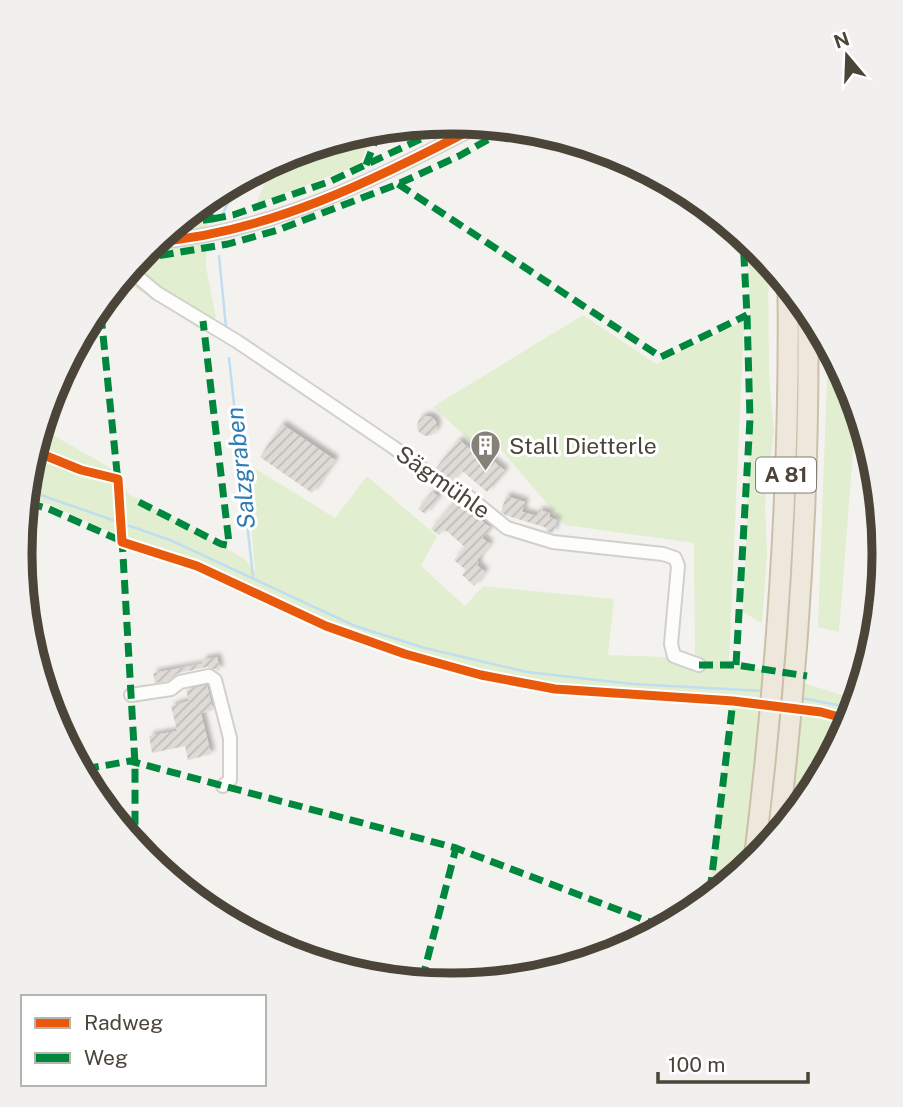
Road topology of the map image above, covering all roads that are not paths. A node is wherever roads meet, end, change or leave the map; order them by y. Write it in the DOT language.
graph roads {
  1 [pos="465,133"];
  2 [pos="173,240"];
  3 [pos="138,275"];
  4 [pos="788,302"];
  5 [pos="808,331"];
  6 [pos="786,659"];
  7 [pos="699,664"];
  8 [pos="131,695"];
  9 [pos="781,716"];
  10 [pos="223,786"];
  11 [pos="779,816"];
  12 [pos="758,839"];
  1 -- 2 [label="street"];
  3 -- 7 [label="street, Sägmühle"];
  4 -- 6 [label="highway, A 81"];
  5 -- 6 [label="highway, A 81"];
  6 -- 9 [label="highway, A 81"];
  8 -- 10 [label="street"];
  9 -- 11 [label="highway, A 81"];
  9 -- 12 [label="highway, A 81"];
}
